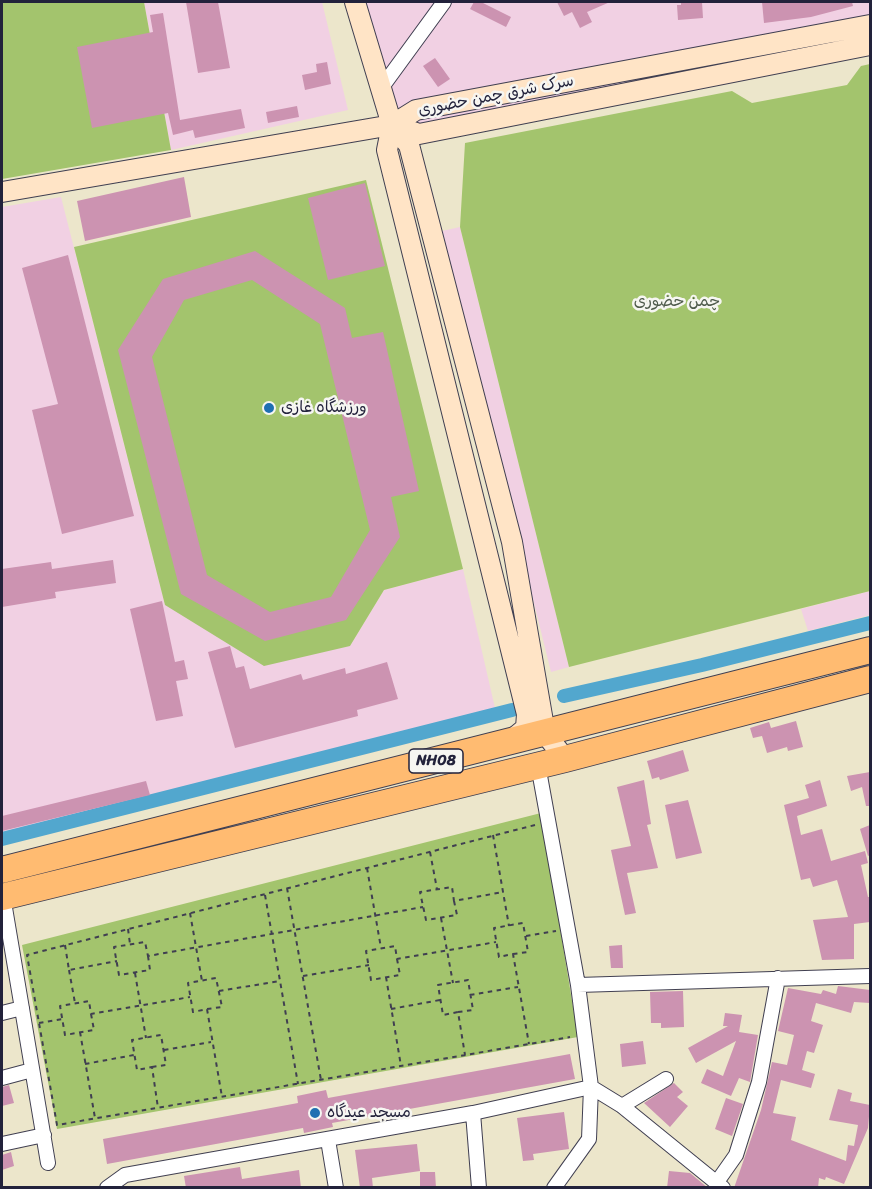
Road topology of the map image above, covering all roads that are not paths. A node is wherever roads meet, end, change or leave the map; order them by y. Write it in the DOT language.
graph roads {
  1 [pos="355,2"];
  2 [pos="444,2"];
  3 [pos="870,25"];
  4 [pos="870,45"];
  5 [pos="381,87"];
  6 [pos="392,125"];
  7 [pos="2,192"];
  8 [pos="870,650"];
  9 [pos="870,680"];
  10 [pos="545,733"];
  11 [pos="507,744"];
  12 [pos="565,759"];
  13 [pos="538,765"];
  14 [pos="408,768"];
  15 [pos="428,793"];
  16 [pos="2,870"];
  17 [pos="2,897"];
  18 [pos="870,976"];
  19 [pos="778,978"];
  20 [pos="578,985"];
  21 [pos="22,1008"];
  22 [pos="2,1013"];
  23 [pos="32,1071"];
  24 [pos="2,1077"];
  25 [pos="666,1079"];
  26 [pos="591,1087"];
  27 [pos="622,1106"];
  28 [pos="473,1113"];
  29 [pos="44,1136"];
  30 [pos="328,1140"];
  31 [pos="2,1144"];
  32 [pos="48,1163"];
  33 [pos="720,1185"];
  34 [pos="107,1188"];
  35 [pos="336,1188"];
  36 [pos="479,1188"];
  37 [pos="554,1188"];
  1 -- 5 [label="main road"];
  2 -- 5 [label="street"];
  3 -- 6 [label="main road, سرک شرق چمن حضوری"];
  4 -- 6 [label="main road, سرک شرق چمن حضوری"];
  5 -- 6 [label="main road"];
  6 -- 7 [label="main road"];
  6 -- 10 [label="main road"];
  6 -- 11 [label="main road"];
  8 -- 10 [label="highway, NH08"];
  9 -- 12 [label="highway, NH08"];
  10 -- 11 [label="highway, NH08"];
  10 -- 12 [label="main road"];
  11 -- 14 [label="highway, NH08"];
  12 -- 13 [label="highway, NH08"];
  13 -- 15 [label="highway, NH08"];
  13 -- 20 [label="street"];
  14 -- 15 [label="highway"];
  14 -- 16 [label="highway, NH08"];
  15 -- 17 [label="highway, NH08"];
  17 -- 21 [label="street"];
  18 -- 19 [label="street"];
  19 -- 20 [label="street"];
  19 -- 33 [label="street"];
  20 -- 26 [label="street"];
  21 -- 22 [label="street"];
  21 -- 23 [label="street"];
  23 -- 24 [label="street"];
  23 -- 29 [label="street"];
  25 -- 27 [label="street"];
  26 -- 27 [label="street"];
  26 -- 28 [label="street"];
  26 -- 37 [label="street"];
  27 -- 33 [label="street"];
  28 -- 30 [label="street"];
  28 -- 36 [label="street"];
  29 -- 31 [label="street"];
  29 -- 32 [label="street"];
  30 -- 34 [label="street"];
  30 -- 35 [label="street"];
}
